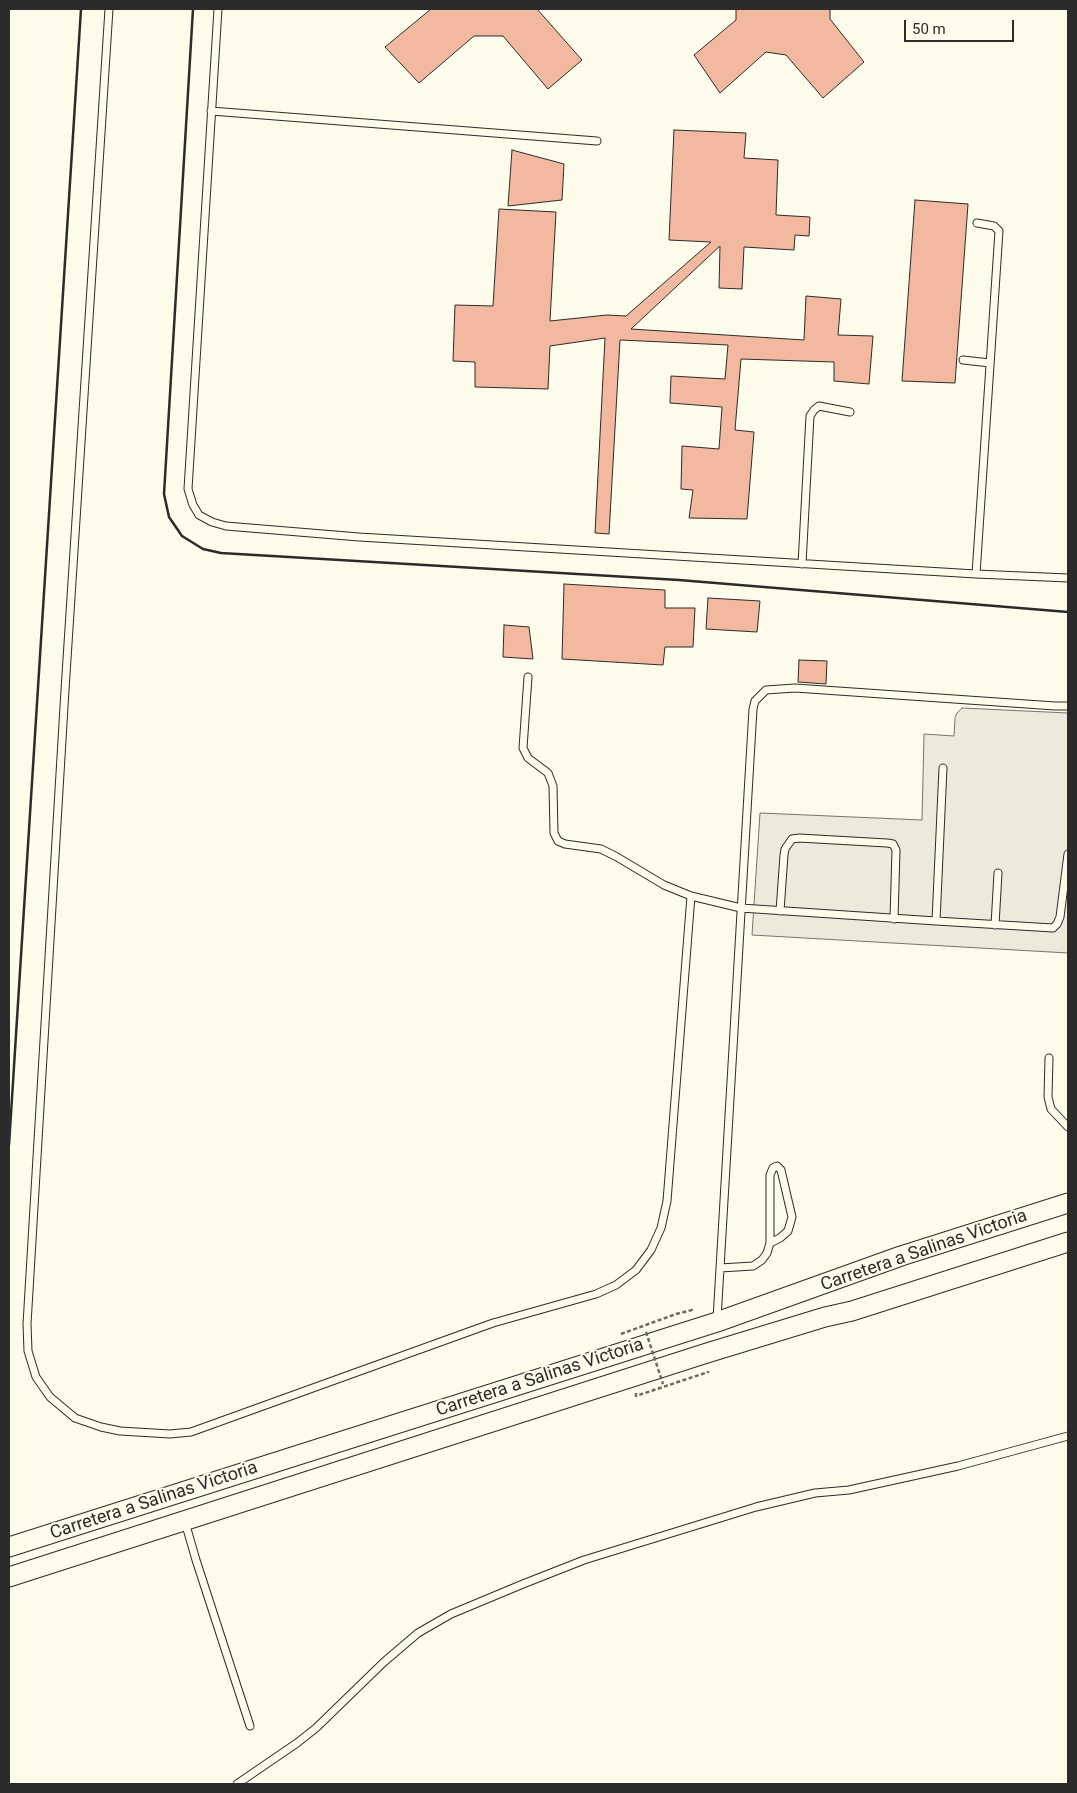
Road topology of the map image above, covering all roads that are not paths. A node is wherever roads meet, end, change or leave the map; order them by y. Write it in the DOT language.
graph roads {
  1 [pos="109,9"];
  2 [pos="218,9"];
  3 [pos="211,111"];
  4 [pos="597,141"];
  5 [pos="977,223"];
  6 [pos="962,360"];
  7 [pos="990,363"];
  8 [pos="850,412"];
  9 [pos="802,564"];
  10 [pos="976,574"];
  11 [pos="1068,578"];
  12 [pos="528,677"];
  13 [pos="1068,706"];
  14 [pos="943,768"];
  15 [pos="1068,854"];
  16 [pos="998,873"];
  17 [pos="691,896"];
  18 [pos="741,908"];
  19 [pos="780,911"];
  20 [pos="894,918"];
  21 [pos="936,922"];
  22 [pos="995,925"];
  23 [pos="1049,1058"];
  24 [pos="1068,1127"];
  25 [pos="1068,1203"];
  26 [pos="1068,1242"];
  27 [pos="770,1243"];
  28 [pos="720,1268"];
  29 [pos="717,1322"];
  30 [pos="1068,1436"];
  31 [pos="185,1520"];
  32 [pos="9,1547"];
  33 [pos="9,1577"];
  34 [pos="250,1726"];
  35 [pos="237,1784"];
  1 -- 17 [label="lane"];
  2 -- 3 [label="lane"];
  3 -- 4 [label="lane"];
  3 -- 9 [label="lane"];
  5 -- 7 [label="lane"];
  6 -- 7 [label="lane"];
  7 -- 10 [label="lane"];
  8 -- 9 [label="lane"];
  9 -- 10 [label="lane"];
  10 -- 11 [label="lane"];
  12 -- 17 [label="lane"];
  13 -- 18 [label="lane"];
  14 -- 21 [label="lane"];
  15 -- 22 [label="lane"];
  16 -- 22 [label="lane"];
  17 -- 18 [label="lane"];
  18 -- 19 [label="lane"];
  18 -- 28 [label="lane"];
  19 -- 20 [label="lane"];
  19 -- 20 [label="lane"];
  20 -- 21 [label="lane"];
  21 -- 22 [label="lane"];
  23 -- 24 [label="lane"];
  25 -- 29 [label="main road, Carretera a Salinas Victoria"];
  26 -- 31 [label="main road, Carretera a Salinas Victoria"];
  27 -- 27 [label="lane"];
  27 -- 28 [label="lane"];
  28 -- 29 [label="lane"];
  29 -- 32 [label="main road, Carretera a Salinas Victoria"];
  30 -- 35 [label="lane"];
  31 -- 33 [label="main road, Carretera a Salinas Victoria"];
  31 -- 34 [label="lane"];
}
